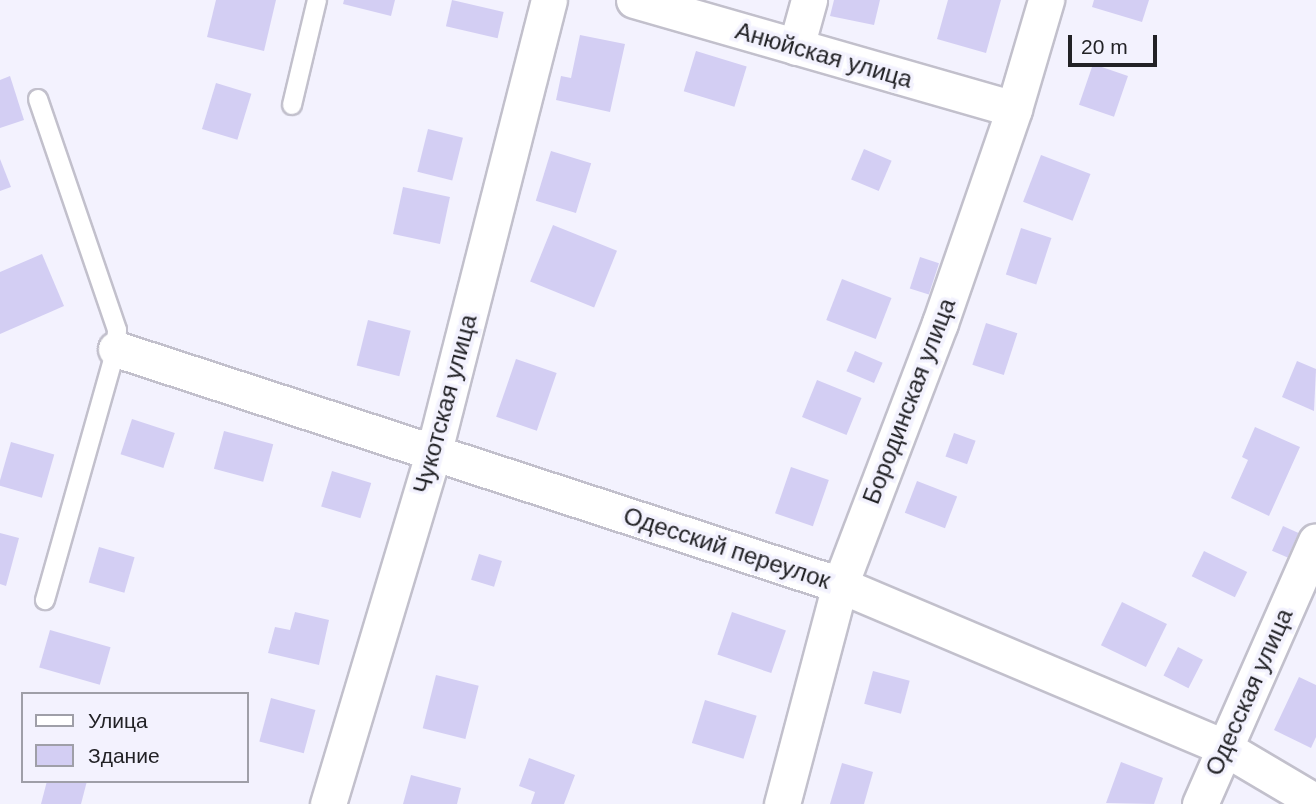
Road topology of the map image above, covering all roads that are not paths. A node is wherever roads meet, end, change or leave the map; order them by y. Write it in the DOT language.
graph roads {
  1 [pos="317,0"];
  2 [pos="549,0"];
  3 [pos="634,0"];
  4 [pos="809,0"];
  5 [pos="1046,0"];
  6 [pos="796,47"];
  7 [pos="38,99"];
  8 [pos="292,105"];
  9 [pos="1014,109"];
  10 [pos="116,349"];
  11 [pos="434,451"];
  12 [pos="1316,541"];
  13 [pos="840,585"];
  14 [pos="45,600"];
  15 [pos="1223,747"];
  16 [pos="1316,802"];
  17 [pos="328,804"];
  18 [pos="782,804"];
  19 [pos="1200,804"];
  1 -- 8 [label="lane"];
  2 -- 11 [label="street, Чукотская улица"];
  3 -- 6 [label="street, Анюйская улица"];
  4 -- 6 [label="street"];
  5 -- 9 [label="street, Бородинская улица"];
  6 -- 9 [label="street, Анюйская улица"];
  7 -- 10 [label="lane"];
  9 -- 13 [label="street, Бородинская улица"];
  10 -- 11 [label="street, Одесский переулок"];
  10 -- 14 [label="lane"];
  11 -- 13 [label="street, Одесский переулок"];
  11 -- 17 [label="street, Чукотская улица"];
  12 -- 15 [label="street, Одесская улица"];
  13 -- 15 [label="street, Одесский переулок"];
  13 -- 18 [label="street, Бородинская улица"];
  15 -- 16 [label="street, Одесский переулок"];
  15 -- 19 [label="street, Одесская улица"];
}
